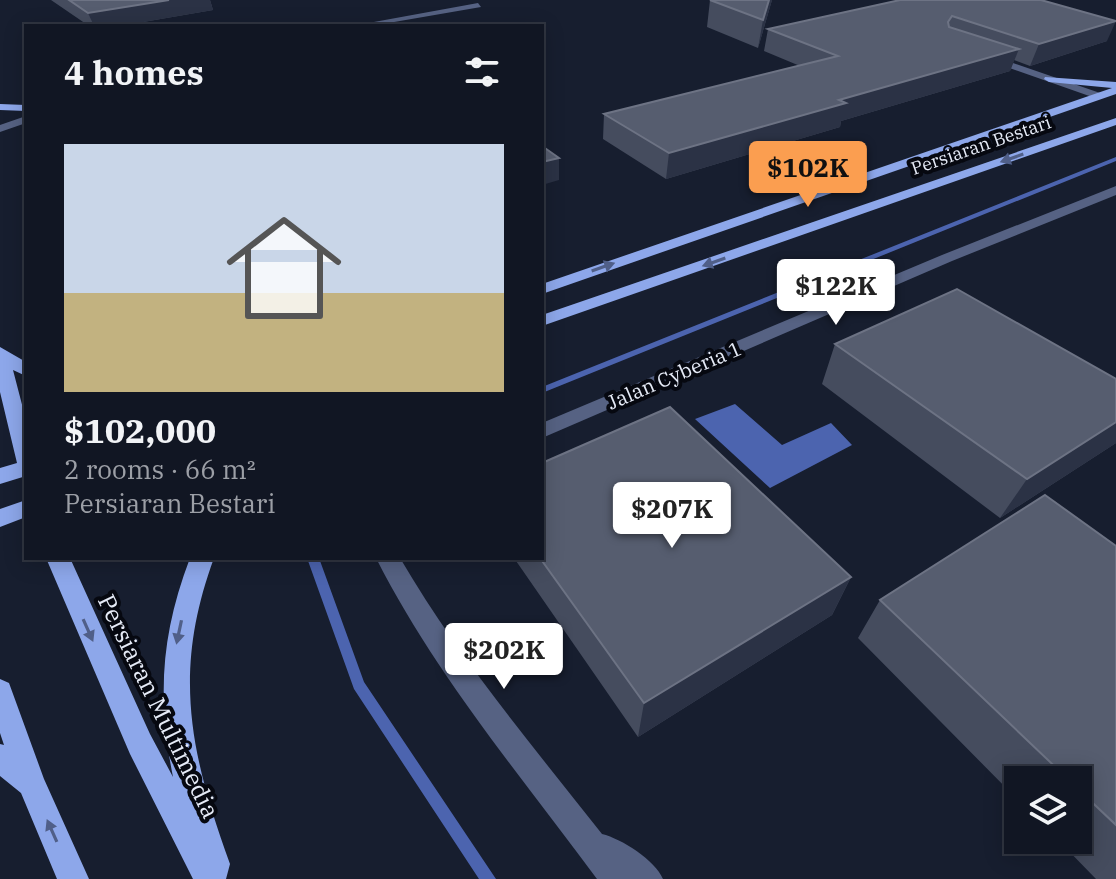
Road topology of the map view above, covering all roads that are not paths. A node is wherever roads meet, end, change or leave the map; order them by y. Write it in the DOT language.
graph roads {
  1 [pos="478,5"];
  2 [pos="368,24"];
  3 [pos="972,52"];
  4 [pos="1049,79"];
  5 [pos="1116,88"];
  6 [pos="1099,96"];
  7 [pos="24,108"];
  8 [pos="1115,108"];
  9 [pos="1060,109"];
  10 [pos="0,110"];
  11 [pos="24,120"];
  12 [pos="0,129"];
  13 [pos="1116,190"];
  14 [pos="544,288"];
  15 [pos="544,320"];
  16 [pos="0,353"];
  17 [pos="24,369"];
  18 [pos="544,430"];
  19 [pos="24,452"];
  20 [pos="24,469"];
  21 [pos="0,476"];
  22 [pos="24,509"];
  23 [pos="0,518"];
  24 [pos="59,560"];
  25 [pos="201,560"];
  26 [pos="389,560"];
  27 [pos="0,692"];
  28 [pos="0,758"];
  29 [pos="31,783"];
  30 [pos="590,840"];
  31 [pos="73,879"];
  32 [pos="210,879"];
  33 [pos="220,879"];
  34 [pos="617,879"];
  35 [pos="647,879"];
  1 -- 2 [label="street"];
  3 -- 4 [label="street"];
  4 -- 5 [label="main road"];
  4 -- 6 [label="street"];
  4 -- 9 [label="main road"];
  5 -- 6 [label="main road, Persiaran Bestari"];
  6 -- 8 [label="main road"];
  6 -- 9 [label="main road, Persiaran Bestari"];
  7 -- 10 [label="street"];
  8 -- 15 [label="main road, Persiaran Bestari, one-way"];
  14 -- 9 [label="main road, Persiaran Bestari, one-way"];
  11 -- 12 [label="street"];
  13 -- 18 [label="street, Jalan Cyberia 1"];
  16 -- 17 [label="main road"];
  16 -- 19 [label="main road"];
  20 -- 21 [label="main road"];
  22 -- 23 [label="main road"];
  24 -- 32 [label="main road, Persiaran Multimedia, one-way"];
  25 -- 33 [label="main road, one-way"];
  26 -- 30 [label="street"];
  27 -- 29 [label="main road"];
  28 -- 29 [label="main road"];
  31 -- 29 [label="main road, one-way"];
  30 -- 34 [label="street"];
  30 -- 35 [label="street"];
}
